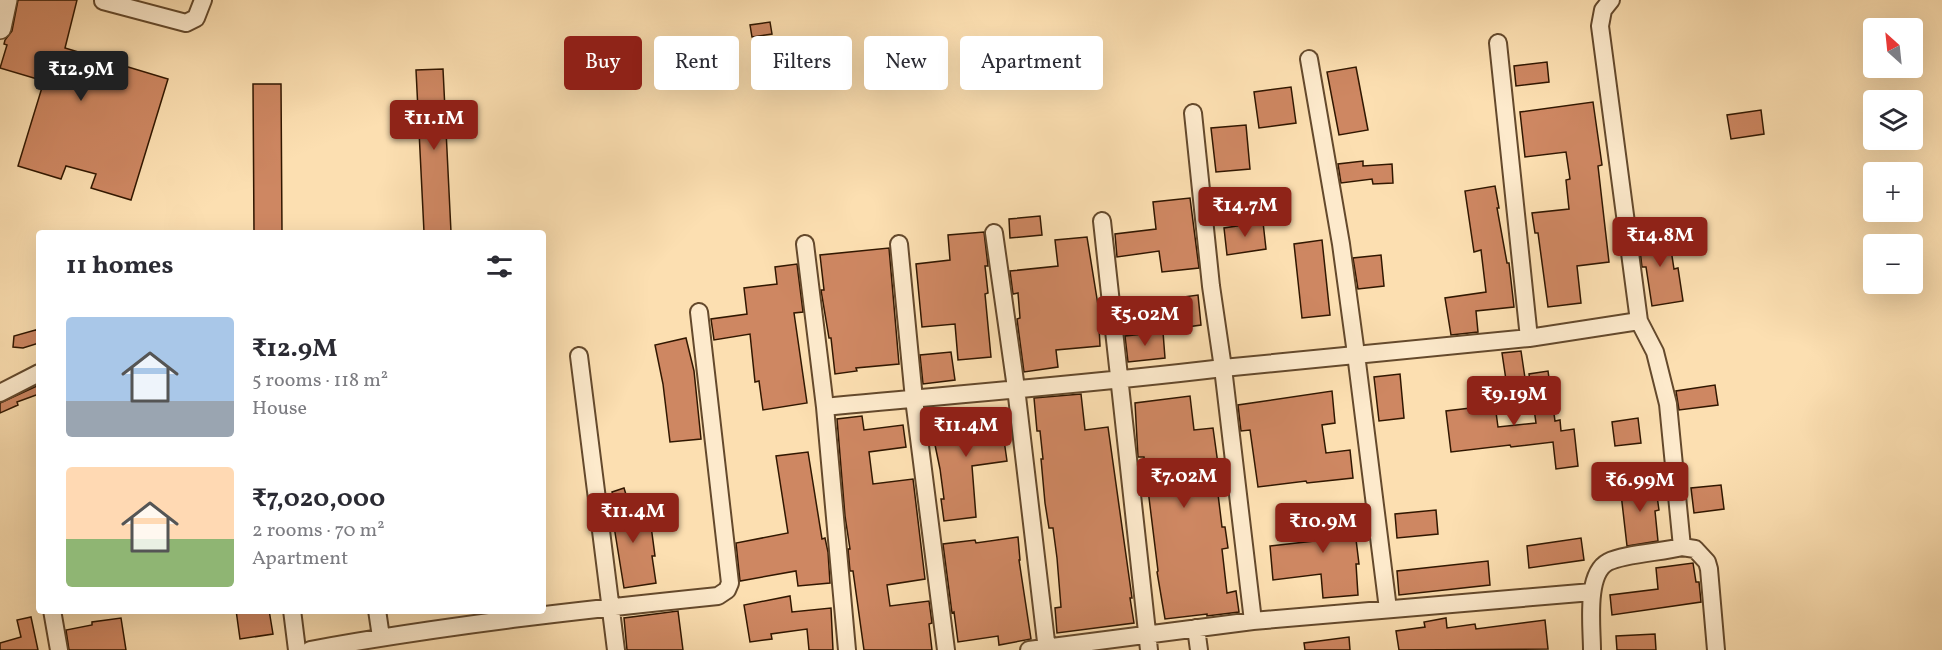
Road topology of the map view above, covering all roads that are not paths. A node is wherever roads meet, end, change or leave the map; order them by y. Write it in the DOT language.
graph roads {
  1 [pos="6,0"];
  2 [pos="102,0"];
  3 [pos="203,0"];
  4 [pos="1611,0"];
  5 [pos="0,25"];
  6 [pos="1498,43"];
  7 [pos="1309,59"];
  8 [pos="1193,113"];
  9 [pos="1102,221"];
  10 [pos="994,233"];
  11 [pos="805,244"];
  12 [pos="898,244"];
  13 [pos="699,312"];
  14 [pos="1639,321"];
  15 [pos="1529,338"];
  16 [pos="1356,354"];
  17 [pos="579,356"];
  18 [pos="1223,368"];
  19 [pos="36,375"];
  20 [pos="1119,380"];
  21 [pos="1016,388"];
  22 [pos="0,393"];
  23 [pos="914,399"];
  24 [pos="825,407"];
  25 [pos="1682,547"];
  26 [pos="1592,592"];
  27 [pos="610,607"];
  28 [pos="1388,609"];
  29 [pos="53,614"];
  30 [pos="292,614"];
  31 [pos="378,614"];
  32 [pos="1253,621"];
  33 [pos="1196,628"];
  34 [pos="381,637"];
  35 [pos="1148,642"];
  36 [pos="1047,649"];
  37 [pos="59,650"];
  38 [pos="297,650"];
  39 [pos="310,650"];
  40 [pos="615,650"];
  41 [pos="847,650"];
  42 [pos="946,650"];
  43 [pos="1029,650"];
  44 [pos="1200,650"];
  45 [pos="1592,650"];
  46 [pos="1716,650"];
  1 -- 5 [label="street"];
  2 -- 3 [label="street"];
  4 -- 14 [label="street"];
  6 -- 15 [label="street"];
  7 -- 16 [label="street"];
  8 -- 18 [label="street"];
  9 -- 20 [label="street"];
  10 -- 21 [label="street"];
  11 -- 24 [label="street"];
  12 -- 23 [label="street"];
  13 -- 27 [label="street"];
  14 -- 15 [label="street"];
  14 -- 25 [label="street"];
  15 -- 16 [label="street"];
  16 -- 18 [label="street"];
  16 -- 28 [label="street"];
  17 -- 27 [label="street"];
  18 -- 20 [label="street"];
  18 -- 32 [label="street"];
  19 -- 22 [label="street"];
  20 -- 21 [label="street"];
  20 -- 35 [label="street"];
  21 -- 23 [label="street"];
  21 -- 36 [label="street"];
  23 -- 24 [label="street"];
  23 -- 42 [label="street"];
  24 -- 41 [label="street"];
  25 -- 26 [label="street"];
  25 -- 46 [label="street"];
  26 -- 28 [label="street"];
  26 -- 45 [label="street"];
  27 -- 34 [label="street"];
  27 -- 40 [label="street"];
  28 -- 32 [label="street"];
  29 -- 37 [label="street"];
  30 -- 38 [label="street"];
  31 -- 34 [label="street"];
  32 -- 33 [label="street"];
  33 -- 35 [label="street"];
  33 -- 44 [label="street"];
  34 -- 39 [label="street"];
  35 -- 36 [label="street"];
  36 -- 43 [label="street"];
}
